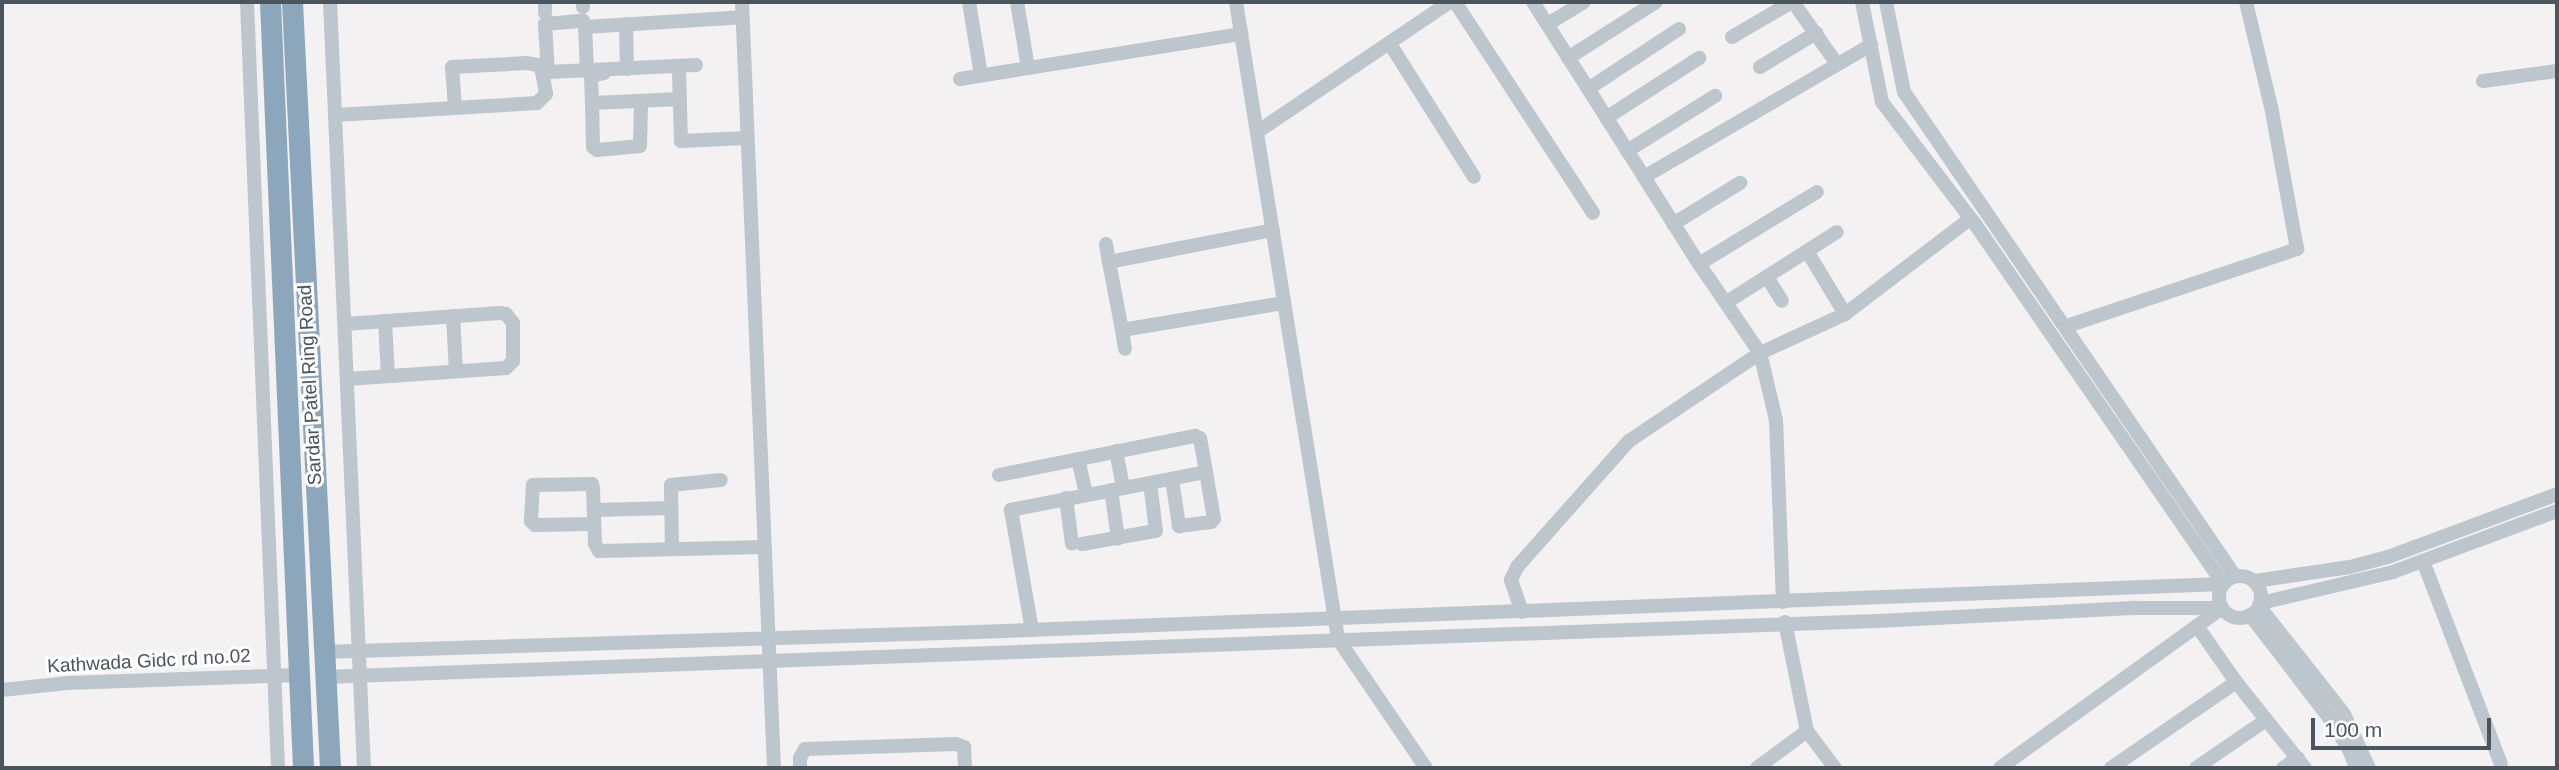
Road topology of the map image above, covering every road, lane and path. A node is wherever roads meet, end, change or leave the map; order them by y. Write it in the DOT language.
graph roads {
  1 [pos="247,2"];
  2 [pos="270,2"];
  3 [pos="292,2"];
  4 [pos="330,2"];
  5 [pos="742,2"];
  6 [pos="969,2"];
  7 [pos="1017,2"];
  8 [pos="1236,2"];
  9 [pos="1453,2"];
  10 [pos="1533,2"];
  11 [pos="1584,2"];
  12 [pos="1656,2"];
  13 [pos="1793,2"];
  14 [pos="1862,2"];
  15 [pos="1886,2"];
  16 [pos="2246,2"];
  17 [pos="742,17"];
  18 [pos="626,24"];
  19 [pos="1548,24"];
  20 [pos="585,27"];
  21 [pos="1679,29"];
  22 [pos="1816,33"];
  23 [pos="1241,34"];
  24 [pos="1732,37"];
  25 [pos="1390,44"];
  26 [pos="1871,45"];
  27 [pos="1569,58"];
  28 [pos="1699,58"];
  29 [pos="1837,64"];
  30 [pos="1760,67"];
  31 [pos="1028,68"];
  32 [pos="627,69"];
  33 [pos="587,71"];
  34 [pos="679,71"];
  35 [pos="2557,71"];
  36 [pos="981,75"];
  37 [pos="960,79"];
  38 [pos="2483,81"];
  39 [pos="1588,89"];
  40 [pos="1716,96"];
  41 [pos="680,99"];
  42 [pos="640,101"];
  43 [pos="592,103"];
  44 [pos="456,107"];
  45 [pos="336,115"];
  46 [pos="1606,118"];
  47 [pos="1257,132"];
  48 [pos="747,138"];
  49 [pos="1627,151"];
  50 [pos="1475,177"];
  51 [pos="1644,177"];
  52 [pos="1740,183"];
  53 [pos="1817,192"];
  54 [pos="1593,213"];
  55 [pos="1971,218"];
  56 [pos="1673,223"];
  57 [pos="1273,230"];
  58 [pos="1837,232"];
  59 [pos="1106,244"];
  60 [pos="1807,251"];
  61 [pos="1109,262"];
  62 [pos="1699,264"];
  63 [pos="1767,276"];
  64 [pos="1782,301"];
  65 [pos="1727,302"];
  66 [pos="1284,303"];
  67 [pos="1845,314"];
  68 [pos="453,316"];
  69 [pos="385,321"];
  70 [pos="345,324"];
  71 [pos="2067,326"];
  72 [pos="1122,330"];
  73 [pos="1125,349"];
  74 [pos="1760,353"];
  75 [pos="456,372"];
  76 [pos="388,376"];
  77 [pos="347,379"];
  78 [pos="1116,451"];
  79 [pos="1078,459"];
  80 [pos="1206,472"];
  81 [pos="999,475"];
  82 [pos="1172,479"];
  83 [pos="721,480"];
  84 [pos="1150,483"];
  85 [pos="1117,489"];
  86 [pos="2557,494"];
  87 [pos="1086,495"];
  88 [pos="1066,498"];
  89 [pos="671,508"];
  90 [pos="2557,511"];
  91 [pos="594,517"];
  92 [pos="1118,538"];
  93 [pos="764,547"];
  94 [pos="672,549"];
  95 [pos="2423,561"];
  96 [pos="2229,580"];
  97 [pos="2255,581"];
  98 [pos="1783,602"];
  99 [pos="2222,608"];
  100 [pos="2256,608"];
  101 [pos="1522,612"];
  102 [pos="1335,619"];
  103 [pos="1785,622"];
  104 [pos="2197,626"];
  105 [pos="1032,630"];
  106 [pos="769,638"];
  107 [pos="1338,639"];
  108 [pos="359,651"];
  109 [pos="323,652"];
  110 [pos="769,662"];
  111 [pos="273,675"];
  112 [pos="299,675"];
  113 [pos="360,676"];
  114 [pos="325,677"];
  115 [pos="2236,682"];
  116 [pos="2,690"];
  117 [pos="2266,720"];
  118 [pos="1807,731"];
  119 [pos="2302,763"];
  120 [pos="2501,764"];
  121 [pos="278,768"];
  122 [pos="303,768"];
  123 [pos="330,768"];
  124 [pos="364,768"];
  125 [pos="774,768"];
  126 [pos="800,768"];
  127 [pos="965,768"];
  128 [pos="1426,768"];
  129 [pos="1757,768"];
  130 [pos="1835,768"];
  131 [pos="2000,768"];
  132 [pos="2111,768"];
  133 [pos="2196,768"];
  134 [pos="2283,768"];
  135 [pos="2356,768"];
  136 [pos="2370,768"];
  1 -- 111 [label="street"];
  2 -- 112 [label="highway, Sardar Patel Ring Road"];
  3 -- 109 [label="highway, Sardar Patel Ring Road"];
  4 -- 45 [label="street, Sardar Patel Ring Road"];
  5 -- 17 [label="street"];
  6 -- 36 [label="street"];
  7 -- 31 [label="street"];
  8 -- 23 [label="street"];
  9 -- 25 [label="street"];
  9 -- 54 [label="street"];
  10 -- 19 [label="street"];
  11 -- 19 [label="street"];
  12 -- 27 [label="street"];
  13 -- 22 [label="street"];
  13 -- 24 [label="street"];
  14 -- 26 [label="street"];
  15 -- 71 [label="street"];
  16 -- 71 [label="street"];
  17 -- 18 [label="street"];
  17 -- 48 [label="street"];
  18 -- 20 [label="street"];
  18 -- 32 [label="street"];
  19 -- 27 [label="street"];
  20 -- 33 [label="street"];
  20 -- 33 [label="street"];
  21 -- 39 [label="street"];
  22 -- 29 [label="street"];
  22 -- 30 [label="street"];
  23 -- 31 [label="street"];
  23 -- 47 [label="street"];
  25 -- 47 [label="street"];
  25 -- 50 [label="street"];
  26 -- 29 [label="street"];
  26 -- 55 [label="street"];
  27 -- 39 [label="street"];
  28 -- 46 [label="street"];
  29 -- 51 [label="street"];
  31 -- 36 [label="street"];
  32 -- 33 [label="street"];
  32 -- 34 [label="street"];
  34 -- 41 [label="street"];
  34 -- 43 [label="street"];
  35 -- 38 [label="street"];
  36 -- 37 [label="street"];
  39 -- 46 [label="street"];
  40 -- 49 [label="street"];
  41 -- 42 [label="street"];
  41 -- 48 [label="street"];
  42 -- 43 [label="street"];
  42 -- 43 [label="street"];
  44 -- 44 [label="street"];
  44 -- 45 [label="street"];
  45 -- 70 [label="street, Sardar Patel Ring Road"];
  46 -- 49 [label="street"];
  47 -- 57 [label="street"];
  48 -- 93 [label="street"];
  49 -- 51 [label="street"];
  51 -- 56 [label="street"];
  52 -- 56 [label="street"];
  53 -- 62 [label="street"];
  55 -- 67 [label="street"];
  55 -- 96 [label="street"];
  56 -- 62 [label="street"];
  57 -- 61 [label="street"];
  57 -- 66 [label="street"];
  58 -- 60 [label="street"];
  59 -- 61 [label="street"];
  60 -- 63 [label="street"];
  60 -- 67 [label="street"];
  61 -- 72 [label="street"];
  62 -- 65 [label="street"];
  63 -- 64 [label="street"];
  63 -- 65 [label="street"];
  65 -- 74 [label="street"];
  66 -- 72 [label="street"];
  66 -- 102 [label="street"];
  67 -- 74 [label="street"];
  68 -- 69 [label="street"];
  68 -- 75 [label="street"];
  68 -- 75 [label="street"];
  69 -- 70 [label="street"];
  69 -- 76 [label="street"];
  70 -- 77 [label="street, Sardar Patel Ring Road"];
  71 -- 96 [label="street"];
  72 -- 73 [label="street"];
  74 -- 98 [label="street"];
  74 -- 101 [label="street"];
  75 -- 76 [label="street"];
  76 -- 77 [label="street"];
  77 -- 108 [label="street, Sardar Patel Ring Road"];
  78 -- 79 [label="street"];
  78 -- 80 [label="street"];
  78 -- 85 [label="street"];
  79 -- 81 [label="street"];
  79 -- 87 [label="street"];
  80 -- 82 [label="street"];
  80 -- 82 [label="street"];
  82 -- 84 [label="street"];
  83 -- 89 [label="street"];
  84 -- 85 [label="street"];
  84 -- 92 [label="street"];
  85 -- 87 [label="street"];
  85 -- 92 [label="street"];
  86 -- 97 [label="street"];
  87 -- 88 [label="street"];
  88 -- 92 [label="street"];
  88 -- 105 [label="street"];
  89 -- 91 [label="street"];
  89 -- 94 [label="street"];
  90 -- 95 [label="street"];
  91 -- 91 [label="street"];
  91 -- 94 [label="street"];
  93 -- 94 [label="street"];
  93 -- 106 [label="street"];
  95 -- 100 [label="street"];
  95 -- 120 [label="street"];
  96 -- 97 [label="street"];
  96 -- 98 [label="street"];
  96 -- 99 [label="street"];
  97 -- 100 [label="street"];
  98 -- 101 [label="street"];
  99 -- 100 [label="street"];
  99 -- 103 [label="street"];
  99 -- 104 [label="street"];
  100 -- 135 [label="street"];
  100 -- 136 [label="street"];
  101 -- 102 [label="street"];
  102 -- 105 [label="street"];
  102 -- 107 [label="street"];
  103 -- 107 [label="street"];
  103 -- 118 [label="street"];
  104 -- 115 [label="street"];
  104 -- 131 [label="street"];
  105 -- 106 [label="street"];
  106 -- 108 [label="street"];
  106 -- 110 [label="street"];
  107 -- 110 [label="street"];
  107 -- 128 [label="street"];
  108 -- 109 [label="street"];
  108 -- 113 [label="street, Sardar Patel Ring Road"];
  109 -- 114 [label="highway, Sardar Patel Ring Road"];
  110 -- 113 [label="street"];
  110 -- 125 [label="street"];
  111 -- 112 [label="street, Kathwada Gidc rd no.02"];
  111 -- 116 [label="street, Kathwada Gidc rd no.02"];
  111 -- 121 [label="street"];
  112 -- 122 [label="highway, Sardar Patel Ring Road"];
  113 -- 114 [label="street"];
  113 -- 124 [label="street, Sardar Patel Ring Road"];
  114 -- 123 [label="highway, Sardar Patel Ring Road"];
  115 -- 117 [label="street"];
  115 -- 132 [label="street"];
  117 -- 119 [label="street"];
  117 -- 133 [label="street"];
  118 -- 129 [label="street"];
  118 -- 130 [label="street"];
  119 -- 134 [label="street"];
  126 -- 127 [label="street"];
}
